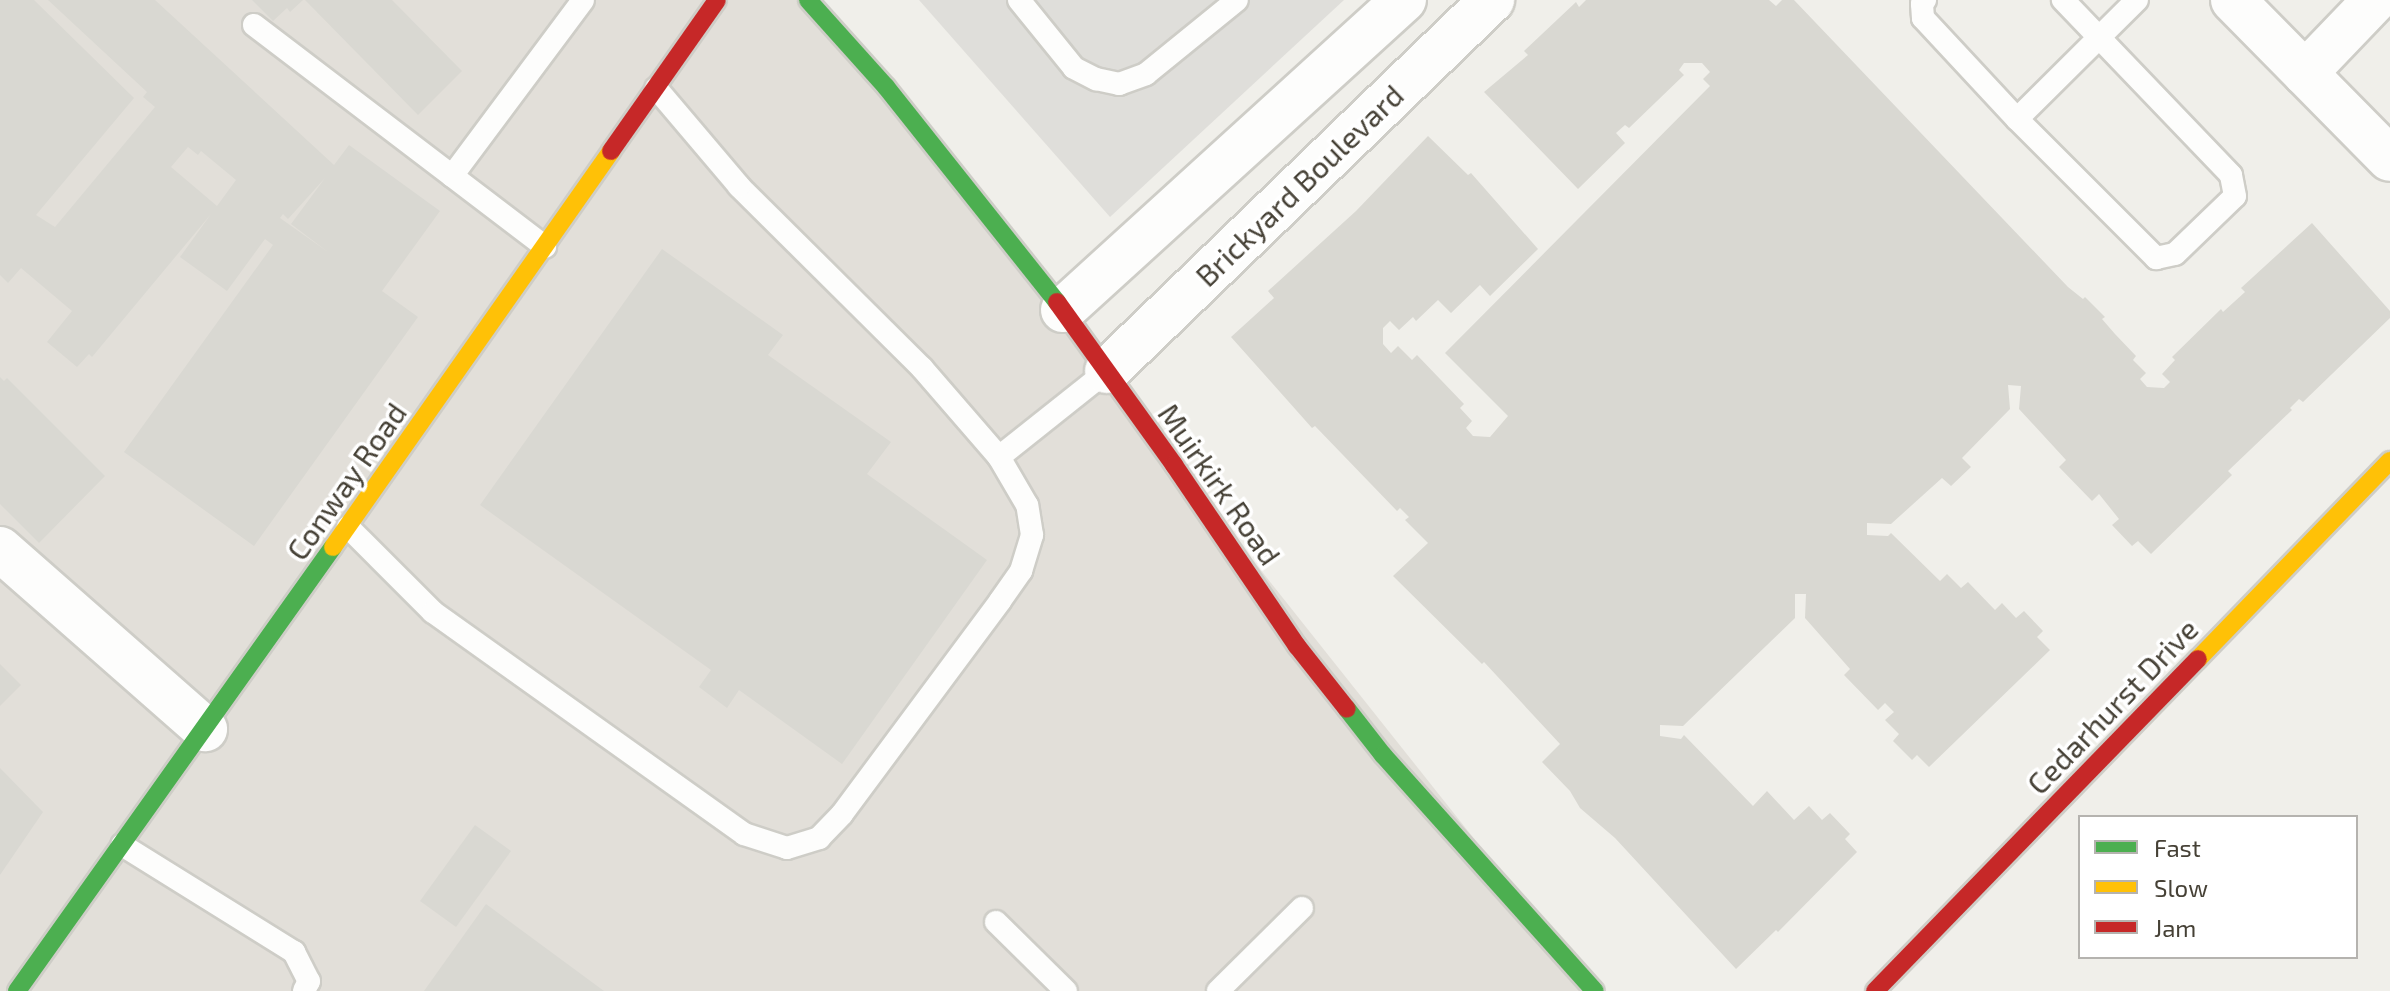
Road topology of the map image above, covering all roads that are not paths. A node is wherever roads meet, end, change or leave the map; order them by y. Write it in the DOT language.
graph roads {
  1 [pos="583,0"];
  2 [pos="717,0"];
  3 [pos="808,0"];
  4 [pos="1019,0"];
  5 [pos="1237,0"];
  6 [pos="1404,0"];
  7 [pos="1492,0"];
  8 [pos="1925,0"];
  9 [pos="2063,0"];
  10 [pos="2137,0"];
  11 [pos="2233,0"];
  12 [pos="2375,0"];
  13 [pos="254,25"];
  14 [pos="2099,37"];
  15 [pos="2305,73"];
  16 [pos="656,88"];
  17 [pos="2017,119"];
  18 [pos="2390,159"];
  19 [pos="452,176"];
  20 [pos="545,247"];
  21 [pos="1063,310"];
  22 [pos="1107,371"];
  23 [pos="999,457"];
  24 [pos="2390,461"];
  25 [pos="348,527"];
  26 [pos="0,549"];
  27 [pos="205,729"];
  28 [pos="122,845"];
  29 [pos="1302,908"];
  30 [pos="996,922"];
  31 [pos="17,991"];
  32 [pos="304,991"];
  33 [pos="1066,991"];
  34 [pos="1218,991"];
  35 [pos="1595,991"];
  36 [pos="1875,991"];
  1 -- 19 [label="lane"];
  2 -- 16 [label="street, Conway Road"];
  3 -- 21 [label="street, Muirkirk Road"];
  4 -- 5 [label="lane"];
  6 -- 21 [label="street, Brickyard Boulevard"];
  7 -- 22 [label="street, Brickyard Boulevard"];
  8 -- 17 [label="lane"];
  9 -- 14 [label="lane"];
  10 -- 14 [label="lane"];
  11 -- 15 [label="street"];
  12 -- 15 [label="street"];
  13 -- 19 [label="lane"];
  14 -- 17 [label="lane"];
  14 -- 17 [label="lane"];
  15 -- 18 [label="street"];
  16 -- 20 [label="street, Conway Road"];
  16 -- 23 [label="lane"];
  19 -- 20 [label="lane"];
  20 -- 25 [label="street, Conway Road"];
  21 -- 22 [label="street, Muirkirk Road"];
  22 -- 23 [label="lane"];
  22 -- 35 [label="street, Muirkirk Road"];
  23 -- 25 [label="lane"];
  24 -- 36 [label="street, Cedarhurst Drive"];
  25 -- 27 [label="street, Conway Road"];
  26 -- 27 [label="street"];
  27 -- 28 [label="street, Conway Road"];
  28 -- 31 [label="street, Conway Road"];
  28 -- 32 [label="lane"];
  29 -- 34 [label="lane"];
  30 -- 33 [label="lane"];
}
